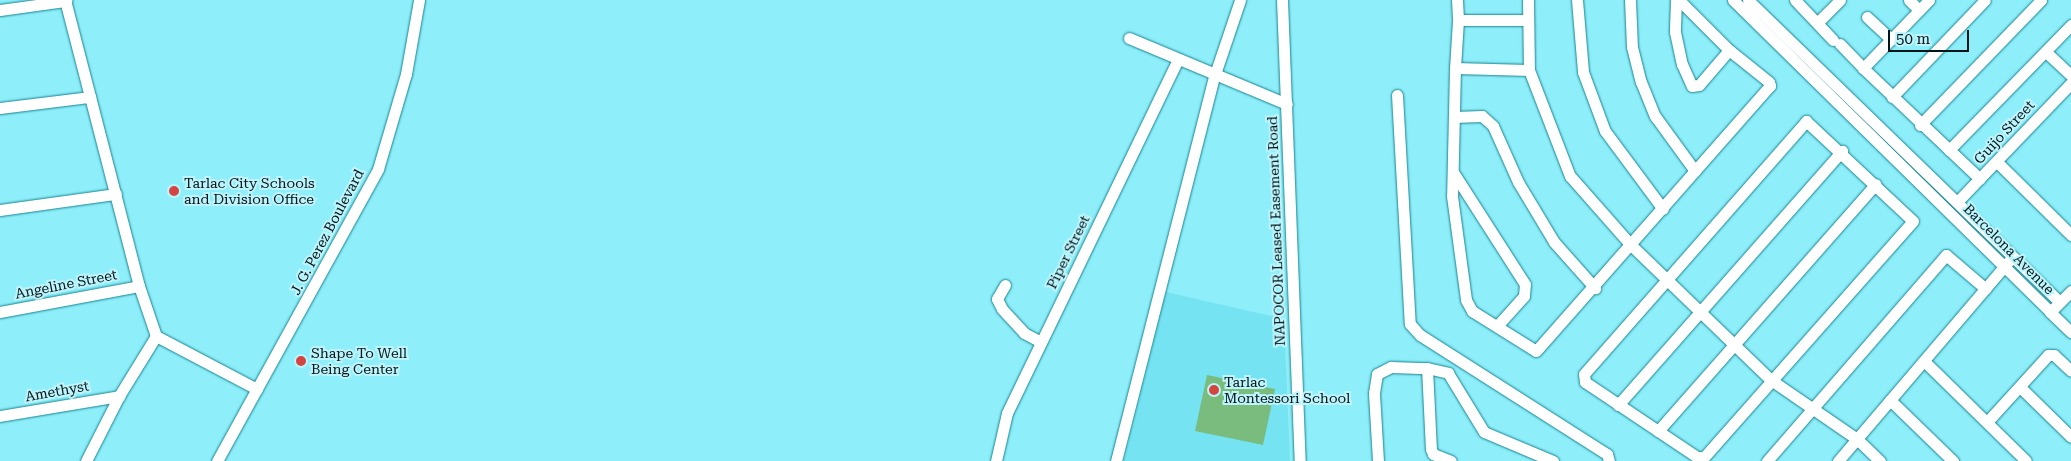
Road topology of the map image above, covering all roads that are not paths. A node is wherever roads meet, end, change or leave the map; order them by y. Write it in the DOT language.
graph roads {
  1 [pos="66,0"];
  2 [pos="419,0"];
  3 [pos="1240,0"];
  4 [pos="1282,0"];
  5 [pos="1457,0"];
  6 [pos="1528,0"];
  7 [pos="1577,0"];
  8 [pos="1630,0"];
  9 [pos="1678,0"];
  10 [pos="1733,0"];
  11 [pos="1748,0"];
  12 [pos="1795,0"];
  13 [pos="1840,0"];
  14 [pos="1909,0"];
  15 [pos="1929,0"];
  16 [pos="1984,0"];
  17 [pos="2041,0"];
  18 [pos="0,10"];
  19 [pos="1919,10"];
  20 [pos="1867,17"];
  21 [pos="1458,20"];
  22 [pos="1526,20"];
  23 [pos="1818,22"];
  24 [pos="2071,25"];
  25 [pos="1129,38"];
  26 [pos="1891,39"];
  27 [pos="1729,50"];
  28 [pos="2046,52"];
  29 [pos="1178,59"];
  30 [pos="1455,68"];
  31 [pos="1863,68"];
  32 [pos="1529,70"];
  33 [pos="1215,74"];
  34 [pos="2071,75"];
  35 [pos="2071,83"];
  36 [pos="1397,96"];
  37 [pos="90,97"];
  38 [pos="1892,97"];
  39 [pos="1286,104"];
  40 [pos="0,108"];
  41 [pos="1454,117"];
  42 [pos="1920,125"];
  43 [pos="1949,150"];
  44 [pos="1842,151"];
  45 [pos="1997,162"];
  46 [pos="1695,171"];
  47 [pos="1453,172"];
  48 [pos="1980,179"];
  49 [pos="1876,184"];
  50 [pos="116,194"];
  51 [pos="1957,202"];
  52 [pos="1663,208"];
  53 [pos="0,210"];
  54 [pos="2071,235"];
  55 [pos="1630,244"];
  56 [pos="2009,261"];
  57 [pos="1665,278"];
  58 [pos="1005,284"];
  59 [pos="139,286"];
  60 [pos="1595,288"];
  61 [pos="1986,289"];
  62 [pos="2071,291"];
  63 [pos="2060,302"];
  64 [pos="0,312"];
  65 [pos="2050,312"];
  66 [pos="1700,314"];
  67 [pos="1498,325"];
  68 [pos="2071,332"];
  69 [pos="156,336"];
  70 [pos="1041,342"];
  71 [pos="1736,346"];
  72 [pos="1455,357"];
  73 [pos="1925,362"];
  74 [pos="1427,368"];
  75 [pos="2071,371"];
  76 [pos="1448,373"];
  77 [pos="1772,380"];
  78 [pos="2020,387"];
  79 [pos="257,389"];
  80 [pos="119,396"];
  81 [pos="1890,400"];
  82 [pos="1618,405"];
  83 [pos="1812,410"];
  84 [pos="0,416"];
  85 [pos="1987,422"];
  86 [pos="1658,431"];
  87 [pos="2071,437"];
  88 [pos="1857,439"];
  89 [pos="1546,460"];
  90 [pos="86,461"];
  91 [pos="217,461"];
  92 [pos="996,461"];
  93 [pos="1116,461"];
  94 [pos="1300,461"];
  95 [pos="1378,461"];
  96 [pos="1450,461"];
  97 [pos="1610,461"];
  98 [pos="1767,461"];
  99 [pos="1838,461"];
  100 [pos="1880,461"];
  101 [pos="1953,461"];
  102 [pos="2026,461"];
  1 -- 18 [label="street"];
  1 -- 37 [label="street"];
  2 -- 79 [label="street, J. G. Perez Boulevard"];
  3 -- 33 [label="street"];
  4 -- 39 [label="street, NAPOCOR Leased Easement Road"];
  5 -- 21 [label="street"];
  6 -- 22 [label="street"];
  7 -- 52 [label="street"];
  8 -- 46 [label="street"];
  9 -- 27 [label="street"];
  9 -- 27 [label="street"];
  10 -- 56 [label="street, Barcelona Avenue"];
  11 -- 51 [label="street, Barcelona Avenue"];
  12 -- 23 [label="street"];
  13 -- 23 [label="street"];
  14 -- 19 [label="street"];
  15 -- 19 [label="street"];
  16 -- 38 [label="street"];
  17 -- 42 [label="street"];
  19 -- 26 [label="street"];
  20 -- 26 [label="street"];
  21 -- 22 [label="street"];
  21 -- 30 [label="street"];
  22 -- 32 [label="street"];
  23 -- 31 [label="street"];
  24 -- 28 [label="street"];
  25 -- 29 [label="street"];
  26 -- 31 [label="street"];
  27 -- 46 [label="street"];
  28 -- 34 [label="street"];
  28 -- 43 [label="street"];
  29 -- 33 [label="street"];
  29 -- 70 [label="street, Piper Street"];
  30 -- 32 [label="street"];
  30 -- 41 [label="street"];
  31 -- 38 [label="street"];
  32 -- 55 [label="street"];
  33 -- 39 [label="street"];
  33 -- 93 [label="street"];
  35 -- 45 [label="street, Guijo Street"];
  36 -- 72 [label="street"];
  37 -- 40 [label="street"];
  37 -- 50 [label="street"];
  38 -- 42 [label="street"];
  39 -- 94 [label="street, NAPOCOR Leased Easement Road"];
  41 -- 47 [label="street"];
  41 -- 60 [label="street"];
  42 -- 43 [label="street"];
  43 -- 48 [label="street"];
  44 -- 49 [label="street"];
  44 -- 57 [label="street"];
  44 -- 66 [label="street"];
  45 -- 48 [label="street, Guijo Street"];
  45 -- 54 [label="street"];
  46 -- 52 [label="street"];
  47 -- 67 [label="street"];
  47 -- 67 [label="street"];
  48 -- 51 [label="street, Guijo Street"];
  49 -- 71 [label="street"];
  49 -- 77 [label="street"];
  50 -- 53 [label="street"];
  50 -- 59 [label="street"];
  51 -- 56 [label="street, Barcelona Avenue"];
  52 -- 55 [label="street"];
  55 -- 57 [label="street"];
  55 -- 60 [label="street"];
  56 -- 61 [label="street"];
  56 -- 63 [label="street, Barcelona Avenue"];
  56 -- 65 [label="street, Barcelona Avenue"];
  57 -- 66 [label="street"];
  57 -- 82 [label="street"];
  58 -- 70 [label="street"];
  59 -- 64 [label="street, Angeline Street"];
  59 -- 69 [label="street"];
  60 -- 67 [label="street"];
  61 -- 73 [label="street"];
  61 -- 83 [label="street"];
  62 -- 63 [label="street"];
  63 -- 65 [label="street, Barcelona Avenue"];
  65 -- 68 [label="street"];
  66 -- 71 [label="street"];
  66 -- 82 [label="street"];
  69 -- 79 [label="street"];
  69 -- 80 [label="street"];
  70 -- 92 [label="street, Piper Street"];
  71 -- 77 [label="street"];
  71 -- 86 [label="street"];
  72 -- 76 [label="street"];
  72 -- 97 [label="street"];
  73 -- 81 [label="street"];
  73 -- 85 [label="street"];
  74 -- 76 [label="street"];
  74 -- 95 [label="street"];
  74 -- 96 [label="street"];
  75 -- 78 [label="street"];
  76 -- 89 [label="street"];
  77 -- 83 [label="street"];
  77 -- 86 [label="street"];
  78 -- 85 [label="street"];
  78 -- 87 [label="street"];
  79 -- 91 [label="street, J. G. Perez Boulevard"];
  80 -- 84 [label="street, Amethyst"];
  80 -- 90 [label="street"];
  81 -- 88 [label="street"];
  81 -- 101 [label="street"];
  82 -- 86 [label="street"];
  83 -- 88 [label="street"];
  83 -- 98 [label="street"];
  85 -- 102 [label="street"];
  88 -- 99 [label="street"];
  88 -- 100 [label="street"];
}
